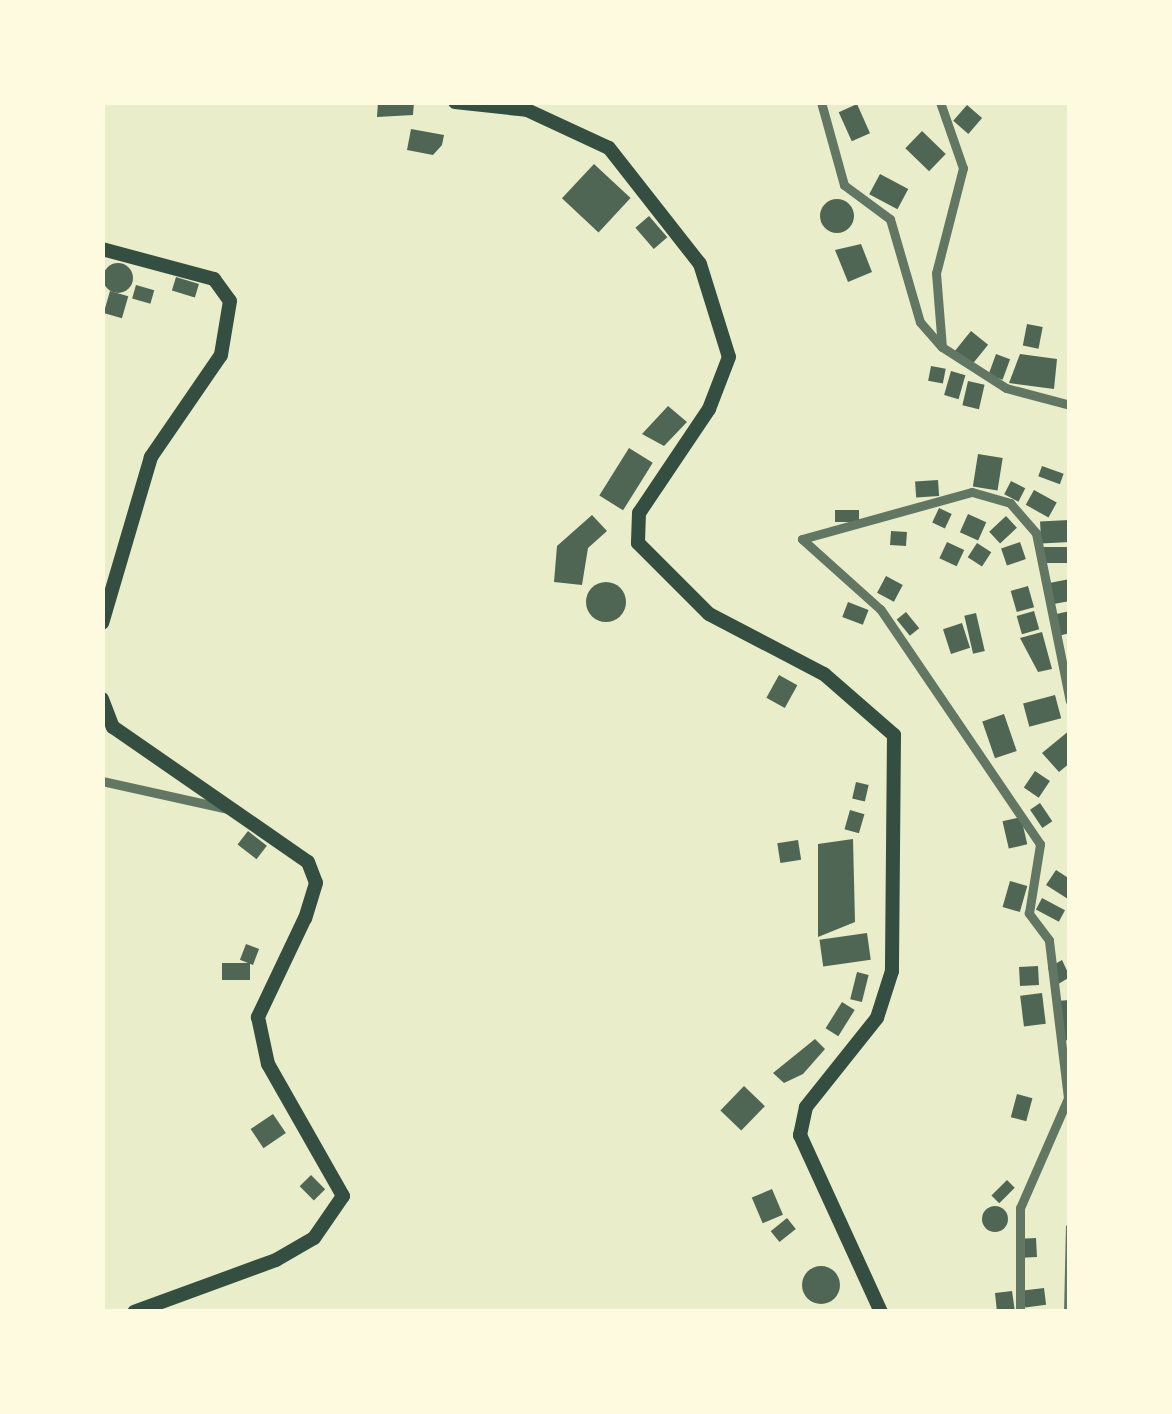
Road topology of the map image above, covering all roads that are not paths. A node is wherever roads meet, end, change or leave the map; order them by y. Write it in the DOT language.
graph roads {
  1 [pos="455,102"];
  2 [pos="821,102"];
  3 [pos="940,102"];
  4 [pos="102,249"];
  5 [pos="942,347"];
  6 [pos="1070,404"];
  7 [pos="102,623"];
  8 [pos="102,699"];
  9 [pos="1070,701"];
  10 [pos="102,781"];
  11 [pos="244,811"];
  12 [pos="1070,1226"];
  13 [pos="134,1312"];
  14 [pos="880,1312"];
  15 [pos="1020,1312"];
  16 [pos="1068,1312"];
  1 -- 14 [label="main road"];
  2 -- 5 [label="street"];
  3 -- 5 [label="street"];
  4 -- 7 [label="main road"];
  5 -- 6 [label="street"];
  8 -- 11 [label="main road"];
  9 -- 15 [label="street"];
  10 -- 11 [label="street"];
  11 -- 13 [label="main road"];
  12 -- 16 [label="street"];
}
